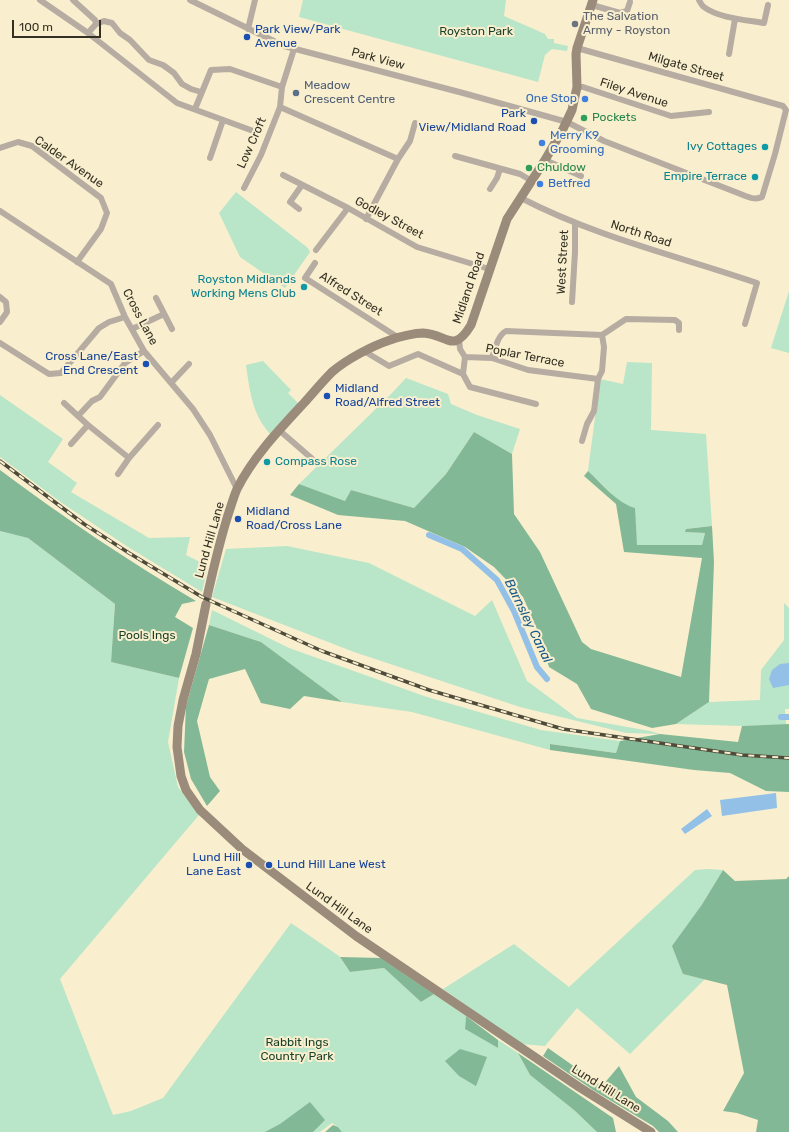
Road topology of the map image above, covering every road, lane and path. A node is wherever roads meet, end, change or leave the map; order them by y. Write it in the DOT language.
graph roads {
  1 [pos="40,0"];
  2 [pos="73,0"];
  3 [pos="190,0"];
  4 [pos="255,0"];
  5 [pos="699,0"];
  6 [pos="592,2"];
  7 [pos="630,2"];
  8 [pos="768,4"];
  9 [pos="735,19"];
  10 [pos="96,24"];
  11 [pos="248,29"];
  12 [pos="88,33"];
  13 [pos="578,48"];
  14 [pos="294,49"];
  15 [pos="729,54"];
  16 [pos="282,87"];
  17 [pos="577,87"];
  18 [pos="201,92"];
  19 [pos="280,107"];
  20 [pos="194,109"];
  21 [pos="709,112"];
  22 [pos="224,120"];
  23 [pos="567,122"];
  24 [pos="415,123"];
  25 [pos="256,132"];
  26 [pos="0,148"];
  27 [pos="455,156"];
  28 [pos="210,158"];
  29 [pos="398,159"];
  30 [pos="545,160"];
  31 [pos="500,169"];
  32 [pos="283,175"];
  33 [pos="581,176"];
  34 [pos="532,181"];
  35 [pos="302,185"];
  36 [pos="244,188"];
  37 [pos="490,189"];
  38 [pos="521,198"];
  39 [pos="758,199"];
  40 [pos="348,208"];
  41 [pos="298,209"];
  42 [pos="0,211"];
  43 [pos="366,219"];
  44 [pos="576,224"];
  45 [pos="316,250"];
  46 [pos="78,262"];
  47 [pos="315,263"];
  48 [pos="489,269"];
  49 [pos="0,297"];
  50 [pos="156,298"];
  51 [pos="572,302"];
  52 [pos="164,314"];
  53 [pos="125,317"];
  54 [pos="0,322"];
  55 [pos="745,324"];
  56 [pos="132,329"];
  57 [pos="172,329"];
  58 [pos="679,330"];
  59 [pos="602,335"];
  60 [pos="399,338"];
  61 [pos="459,340"];
  62 [pos="0,343"];
  63 [pos="144,351"];
  64 [pos="364,351"];
  65 [pos="465,358"];
  66 [pos="492,358"];
  67 [pos="189,364"];
  68 [pos="462,374"];
  69 [pos="598,380"];
  70 [pos="171,383"];
  71 [pos="64,403"];
  72 [pos="536,404"];
  73 [pos="78,416"];
  74 [pos="88,425"];
  75 [pos="158,425"];
  76 [pos="279,430"];
  77 [pos="582,441"];
  78 [pos="71,444"];
  79 [pos="130,458"];
  80 [pos="316,464"];
  81 [pos="118,474"];
  82 [pos="237,489"];
  83 [pos="651,1132"];
  1 -- 12 [label="street"];
  2 -- 10 [label="street"];
  3 -- 11 [label="street, Park View"];
  4 -- 11 [label="street"];
  5 -- 9 [label="street"];
  6 -- 7 [label="street"];
  6 -- 13 [label="main road, Midland Road"];
  8 -- 9 [label="street"];
  9 -- 15 [label="street"];
  10 -- 12 [label="street"];
  10 -- 18 [label="street"];
  11 -- 14 [label="street, Park View"];
  12 -- 20 [label="street"];
  13 -- 17 [label="main road, Midland Road"];
  13 -- 39 [label="street, Milgate Street"];
  14 -- 16 [label="street, Low Croft"];
  14 -- 23 [label="street, Park View"];
  16 -- 18 [label="street"];
  16 -- 19 [label="street, Low Croft"];
  17 -- 21 [label="street, Filey Avenue"];
  17 -- 23 [label="main road, Midland Road"];
  18 -- 20 [label="street"];
  19 -- 29 [label="street"];
  19 -- 36 [label="street, Low Croft"];
  20 -- 22 [label="street"];
  22 -- 25 [label="street"];
  22 -- 28 [label="street"];
  23 -- 30 [label="main road, Midland Road"];
  23 -- 39 [label="street, Park View"];
  24 -- 29 [label="street"];
  26 -- 46 [label="street, Calder Avenue"];
  27 -- 31 [label="street"];
  29 -- 43 [label="street"];
  30 -- 33 [label="street"];
  30 -- 34 [label="main road, Midland Road"];
  31 -- 34 [label="street"];
  31 -- 37 [label="street"];
  32 -- 35 [label="street, Godley Street"];
  34 -- 38 [label="main road, Midland Road"];
  35 -- 40 [label="street, Godley Street"];
  35 -- 41 [label="street"];
  38 -- 44 [label="street, North Road"];
  38 -- 48 [label="main road, Midland Road"];
  40 -- 43 [label="street, Godley Street"];
  40 -- 45 [label="street"];
  42 -- 46 [label="street, Cross Lane"];
  43 -- 48 [label="street, Godley Street"];
  44 -- 51 [label="street, West Street"];
  44 -- 55 [label="street, North Road"];
  46 -- 53 [label="street, Cross Lane"];
  47 -- 60 [label="street, Alfred Street"];
  48 -- 61 [label="main road, Midland Road"];
  49 -- 54 [label="street"];
  50 -- 52 [label="street"];
  52 -- 56 [label="street"];
  52 -- 57 [label="street"];
  53 -- 56 [label="street, Cross Lane"];
  53 -- 62 [label="street"];
  56 -- 63 [label="street, Cross Lane"];
  58 -- 59 [label="street"];
  59 -- 66 [label="street"];
  59 -- 69 [label="street"];
  60 -- 61 [label="main road, Midland Road"];
  60 -- 64 [label="main road, Midland Road"];
  61 -- 65 [label="street"];
  63 -- 70 [label="street, Cross Lane"];
  63 -- 73 [label="street"];
  64 -- 68 [label="street"];
  64 -- 76 [label="main road, Midland Road"];
  65 -- 66 [label="street, Poplar Terrace"];
  65 -- 68 [label="street"];
  66 -- 69 [label="street, Poplar Terrace"];
  67 -- 70 [label="street"];
  68 -- 72 [label="street"];
  69 -- 77 [label="street"];
  70 -- 82 [label="street, Cross Lane"];
  71 -- 73 [label="street"];
  73 -- 74 [label="street"];
  74 -- 78 [label="street"];
  74 -- 79 [label="street"];
  75 -- 79 [label="street"];
  76 -- 80 [label="street"];
  76 -- 82 [label="main road, Midland Road"];
  79 -- 81 [label="street"];
  82 -- 83 [label="main road, Lund Hill Lane"];
}
